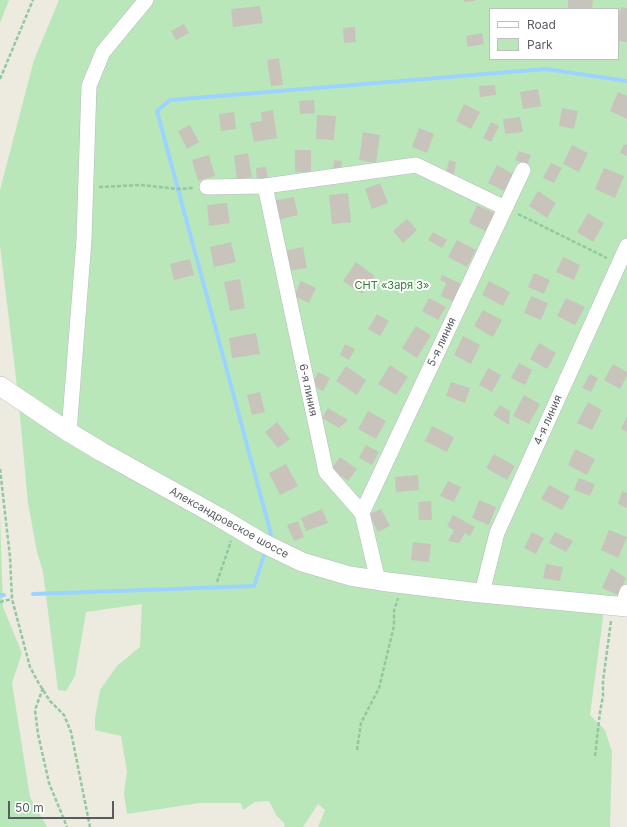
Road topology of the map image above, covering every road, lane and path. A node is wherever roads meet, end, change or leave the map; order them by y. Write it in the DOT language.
graph roads {
  1 [pos="33,0"];
  2 [pos="146,0"];
  3 [pos="0,79"];
  4 [pos="523,170"];
  5 [pos="265,186"];
  6 [pos="86,187"];
  7 [pos="207,188"];
  8 [pos="505,208"];
  9 [pos="623,253"];
  10 [pos="0,386"];
  11 [pos="69,432"];
  12 [pos="0,469"];
  13 [pos="362,513"];
  14 [pos="235,527"];
  15 [pos="378,581"];
  16 [pos="217,582"];
  17 [pos="400,584"];
  18 [pos="482,593"];
  19 [pos="12,599"];
  20 [pos="0,602"];
  21 [pos="622,603"];
  22 [pos="43,688"];
  23 [pos="357,750"];
  24 [pos="595,756"];
  25 [pos="67,827"];
  26 [pos="90,827"];
  1 -- 3 [label="path"];
  2 -- 6 [label="street"];
  4 -- 8 [label="street, 5-я линия"];
  5 -- 7 [label="street"];
  5 -- 8 [label="street"];
  5 -- 13 [label="street, 6-я линия"];
  6 -- 7 [label="path"];
  6 -- 11 [label="street"];
  8 -- 9 [label="path"];
  8 -- 13 [label="street, 5-я линия"];
  9 -- 18 [label="street, 4-я линия"];
  10 -- 11 [label="street, Александровское шоссе"];
  11 -- 14 [label="street, Александровское шоссе"];
  12 -- 19 [label="path"];
  13 -- 15 [label="street, 6-я линия"];
  14 -- 15 [label="street, Александровское шоссе"];
  14 -- 16 [label="path"];
  15 -- 17 [label="street, Александровское шоссе"];
  17 -- 18 [label="street, Александровское шоссе"];
  17 -- 23 [label="path"];
  18 -- 21 [label="street, Александровское шоссе"];
  19 -- 20 [label="path"];
  19 -- 22 [label="path"];
  21 -- 24 [label="path"];
  22 -- 25 [label="path"];
  22 -- 26 [label="path"];
}
